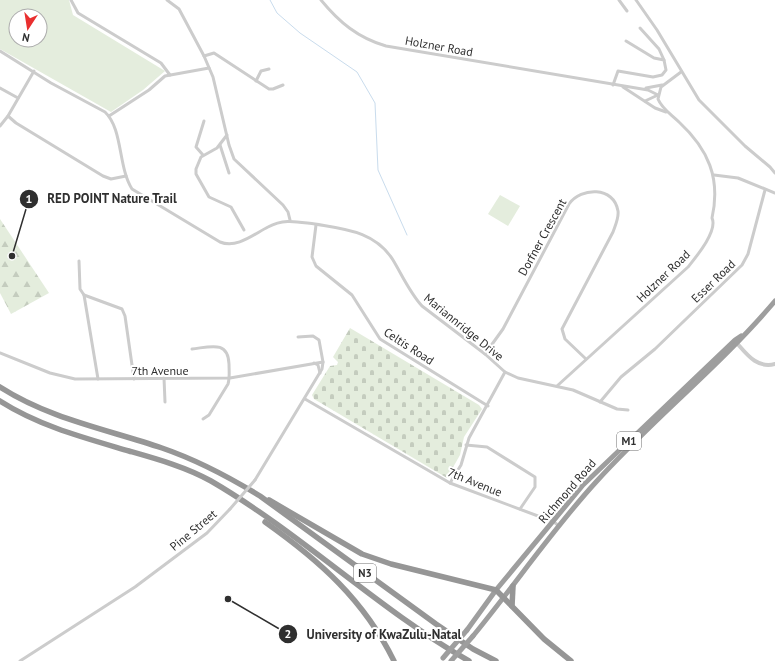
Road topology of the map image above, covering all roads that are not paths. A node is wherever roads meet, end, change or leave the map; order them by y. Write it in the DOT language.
graph roads {
  1 [pos="71,0"];
  2 [pos="168,0"];
  3 [pos="321,0"];
  4 [pos="619,0"];
  5 [pos="636,0"];
  6 [pos="627,11"];
  7 [pos="640,28"];
  8 [pos="626,42"];
  9 [pos="0,51"];
  10 [pos="204,56"];
  11 [pos="664,60"];
  12 [pos="209,68"];
  13 [pos="269,68"];
  14 [pos="34,71"];
  15 [pos="681,72"];
  16 [pos="170,75"];
  17 [pos="256,81"];
  18 [pos="664,84"];
  19 [pos="283,85"];
  20 [pos="614,85"];
  21 [pos="620,86"];
  22 [pos="0,88"];
  23 [pos="640,89"];
  24 [pos="658,96"];
  25 [pos="18,98"];
  26 [pos="645,101"];
  27 [pos="668,113"];
  28 [pos="8,116"];
  29 [pos="109,116"];
  30 [pos="204,121"];
  31 [pos="0,126"];
  32 [pos="227,135"];
  33 [pos="220,146"];
  34 [pos="203,155"];
  35 [pos="229,173"];
  36 [pos="775,174"];
  37 [pos="714,175"];
  38 [pos="126,176"];
  39 [pos="765,190"];
  40 [pos="775,193"];
  41 [pos="290,220"];
  42 [pos="316,225"];
  43 [pos="244,230"];
  44 [pos="79,261"];
  45 [pos="84,295"];
  46 [pos="775,301"];
  47 [pos="298,337"];
  48 [pos="736,342"];
  49 [pos="192,349"];
  50 [pos="0,353"];
  51 [pos="485,354"];
  52 [pos="586,359"];
  53 [pos="323,362"];
  54 [pos="314,363"];
  55 [pos="775,364"];
  56 [pos="505,372"];
  57 [pos="320,373"];
  58 [pos="164,378"];
  59 [pos="230,378"];
  60 [pos="98,379"];
  61 [pos="134,379"];
  62 [pos="557,386"];
  63 [pos="0,387"];
  64 [pos="304,399"];
  65 [pos="0,401"];
  66 [pos="165,402"];
  67 [pos="600,402"];
  68 [pos="488,406"];
  69 [pos="628,410"];
  70 [pos="203,419"];
  71 [pos="466,445"];
  72 [pos="450,483"];
  73 [pos="260,496"];
  74 [pos="252,507"];
  75 [pos="520,509"];
  76 [pos="554,522"];
  77 [pos="559,526"];
  78 [pos="513,586"];
  79 [pos="496,590"];
  80 [pos="503,599"];
  81 [pos="512,606"];
  82 [pos="442,659"];
  83 [pos="20,661"];
  84 [pos="394,661"];
  85 [pos="451,661"];
  86 [pos="469,661"];
  87 [pos="496,661"];
  88 [pos="571,661"];
  1 -- 16 [label="street"];
  2 -- 10 [label="street"];
  3 -- 20 [label="street, Holzner Road"];
  4 -- 6 [label="street"];
  5 -- 15 [label="street"];
  7 -- 11 [label="street"];
  8 -- 11 [label="street"];
  9 -- 14 [label="street"];
  10 -- 12 [label="street"];
  10 -- 17 [label="street"];
  11 -- 20 [label="street"];
  12 -- 16 [label="street"];
  12 -- 32 [label="street"];
  13 -- 17 [label="street"];
  14 -- 25 [label="street"];
  14 -- 29 [label="street"];
  15 -- 18 [label="street"];
  15 -- 36 [label="street"];
  16 -- 29 [label="street"];
  17 -- 19 [label="street"];
  18 -- 23 [label="street"];
  18 -- 24 [label="street"];
  20 -- 21 [label="street, Holzner Road"];
  21 -- 23 [label="street"];
  21 -- 26 [label="street, Holzner Road"];
  22 -- 25 [label="street"];
  23 -- 24 [label="street"];
  24 -- 26 [label="street"];
  24 -- 27 [label="street, Holzner Road"];
  25 -- 28 [label="street"];
  26 -- 27 [label="street, Holzner Road"];
  27 -- 37 [label="street, Holzner Road"];
  28 -- 31 [label="street"];
  28 -- 38 [label="street"];
  29 -- 38 [label="street, Mariannridge Drive"];
  30 -- 34 [label="street"];
  32 -- 33 [label="street"];
  32 -- 41 [label="street"];
  33 -- 34 [label="street"];
  33 -- 35 [label="street"];
  34 -- 43 [label="street"];
  37 -- 39 [label="street"];
  37 -- 52 [label="street, Holzner Road"];
  38 -- 41 [label="street, Mariannridge Drive"];
  39 -- 40 [label="street"];
  39 -- 67 [label="street, Esser Road"];
  41 -- 42 [label="street, Mariannridge Drive"];
  42 -- 51 [label="street, Mariannridge Drive"];
  42 -- 68 [label="street, Celtis Road"];
  44 -- 45 [label="street"];
  45 -- 60 [label="street"];
  45 -- 61 [label="street"];
  46 -- 48 [label="highway, Richmond Road / M1"];
  47 -- 53 [label="street"];
  48 -- 55 [label="street"];
  48 -- 76 [label="highway, Richmond Road / M1"];
  48 -- 77 [label="highway, Richmond Road / M1"];
  49 -- 59 [label="street"];
  50 -- 60 [label="street, 7th Avenue"];
  51 -- 52 [label="street, Dorfner Crescent"];
  51 -- 56 [label="street, Mariannridge Drive"];
  52 -- 62 [label="street, Holzner Road"];
  53 -- 54 [label="street, 7th Avenue"];
  53 -- 57 [label="street, Pine Street"];
  54 -- 57 [label="street"];
  54 -- 59 [label="street, 7th Avenue"];
  56 -- 62 [label="street, Mariannridge Drive"];
  56 -- 68 [label="street"];
  57 -- 64 [label="street, Pine Street"];
  58 -- 59 [label="street, 7th Avenue"];
  58 -- 61 [label="street, 7th Avenue"];
  58 -- 66 [label="street"];
  59 -- 70 [label="street"];
  60 -- 61 [label="street, 7th Avenue"];
  62 -- 67 [label="street, Mariannridge Drive"];
  63 -- 73 [label="highway, N3"];
  64 -- 72 [label="street, 7th Avenue"];
  64 -- 83 [label="street, Pine Street, bridge"];
  65 -- 74 [label="highway, N3"];
  67 -- 69 [label="street, Mariannridge Drive"];
  68 -- 71 [label="street"];
  71 -- 72 [label="street"];
  71 -- 75 [label="street"];
  72 -- 75 [label="street, 7th Avenue"];
  73 -- 79 [label="highway"];
  73 -- 87 [label="highway, N3"];
  74 -- 84 [label="highway"];
  74 -- 86 [label="highway, N3"];
  75 -- 76 [label="street, 7th Avenue"];
  76 -- 77 [label="street, 7th Avenue"];
  76 -- 79 [label="highway, Richmond Road / M1"];
  77 -- 78 [label="highway, Richmond Road / M1"];
  78 -- 80 [label="highway, Richmond Road / M1"];
  78 -- 81 [label="highway"];
  79 -- 80 [label="highway"];
  79 -- 82 [label="highway, Richmond Road / M1, bridge"];
  80 -- 81 [label="highway"];
  80 -- 85 [label="highway, Richmond Road / M1, bridge"];
  81 -- 88 [label="highway"];
}
